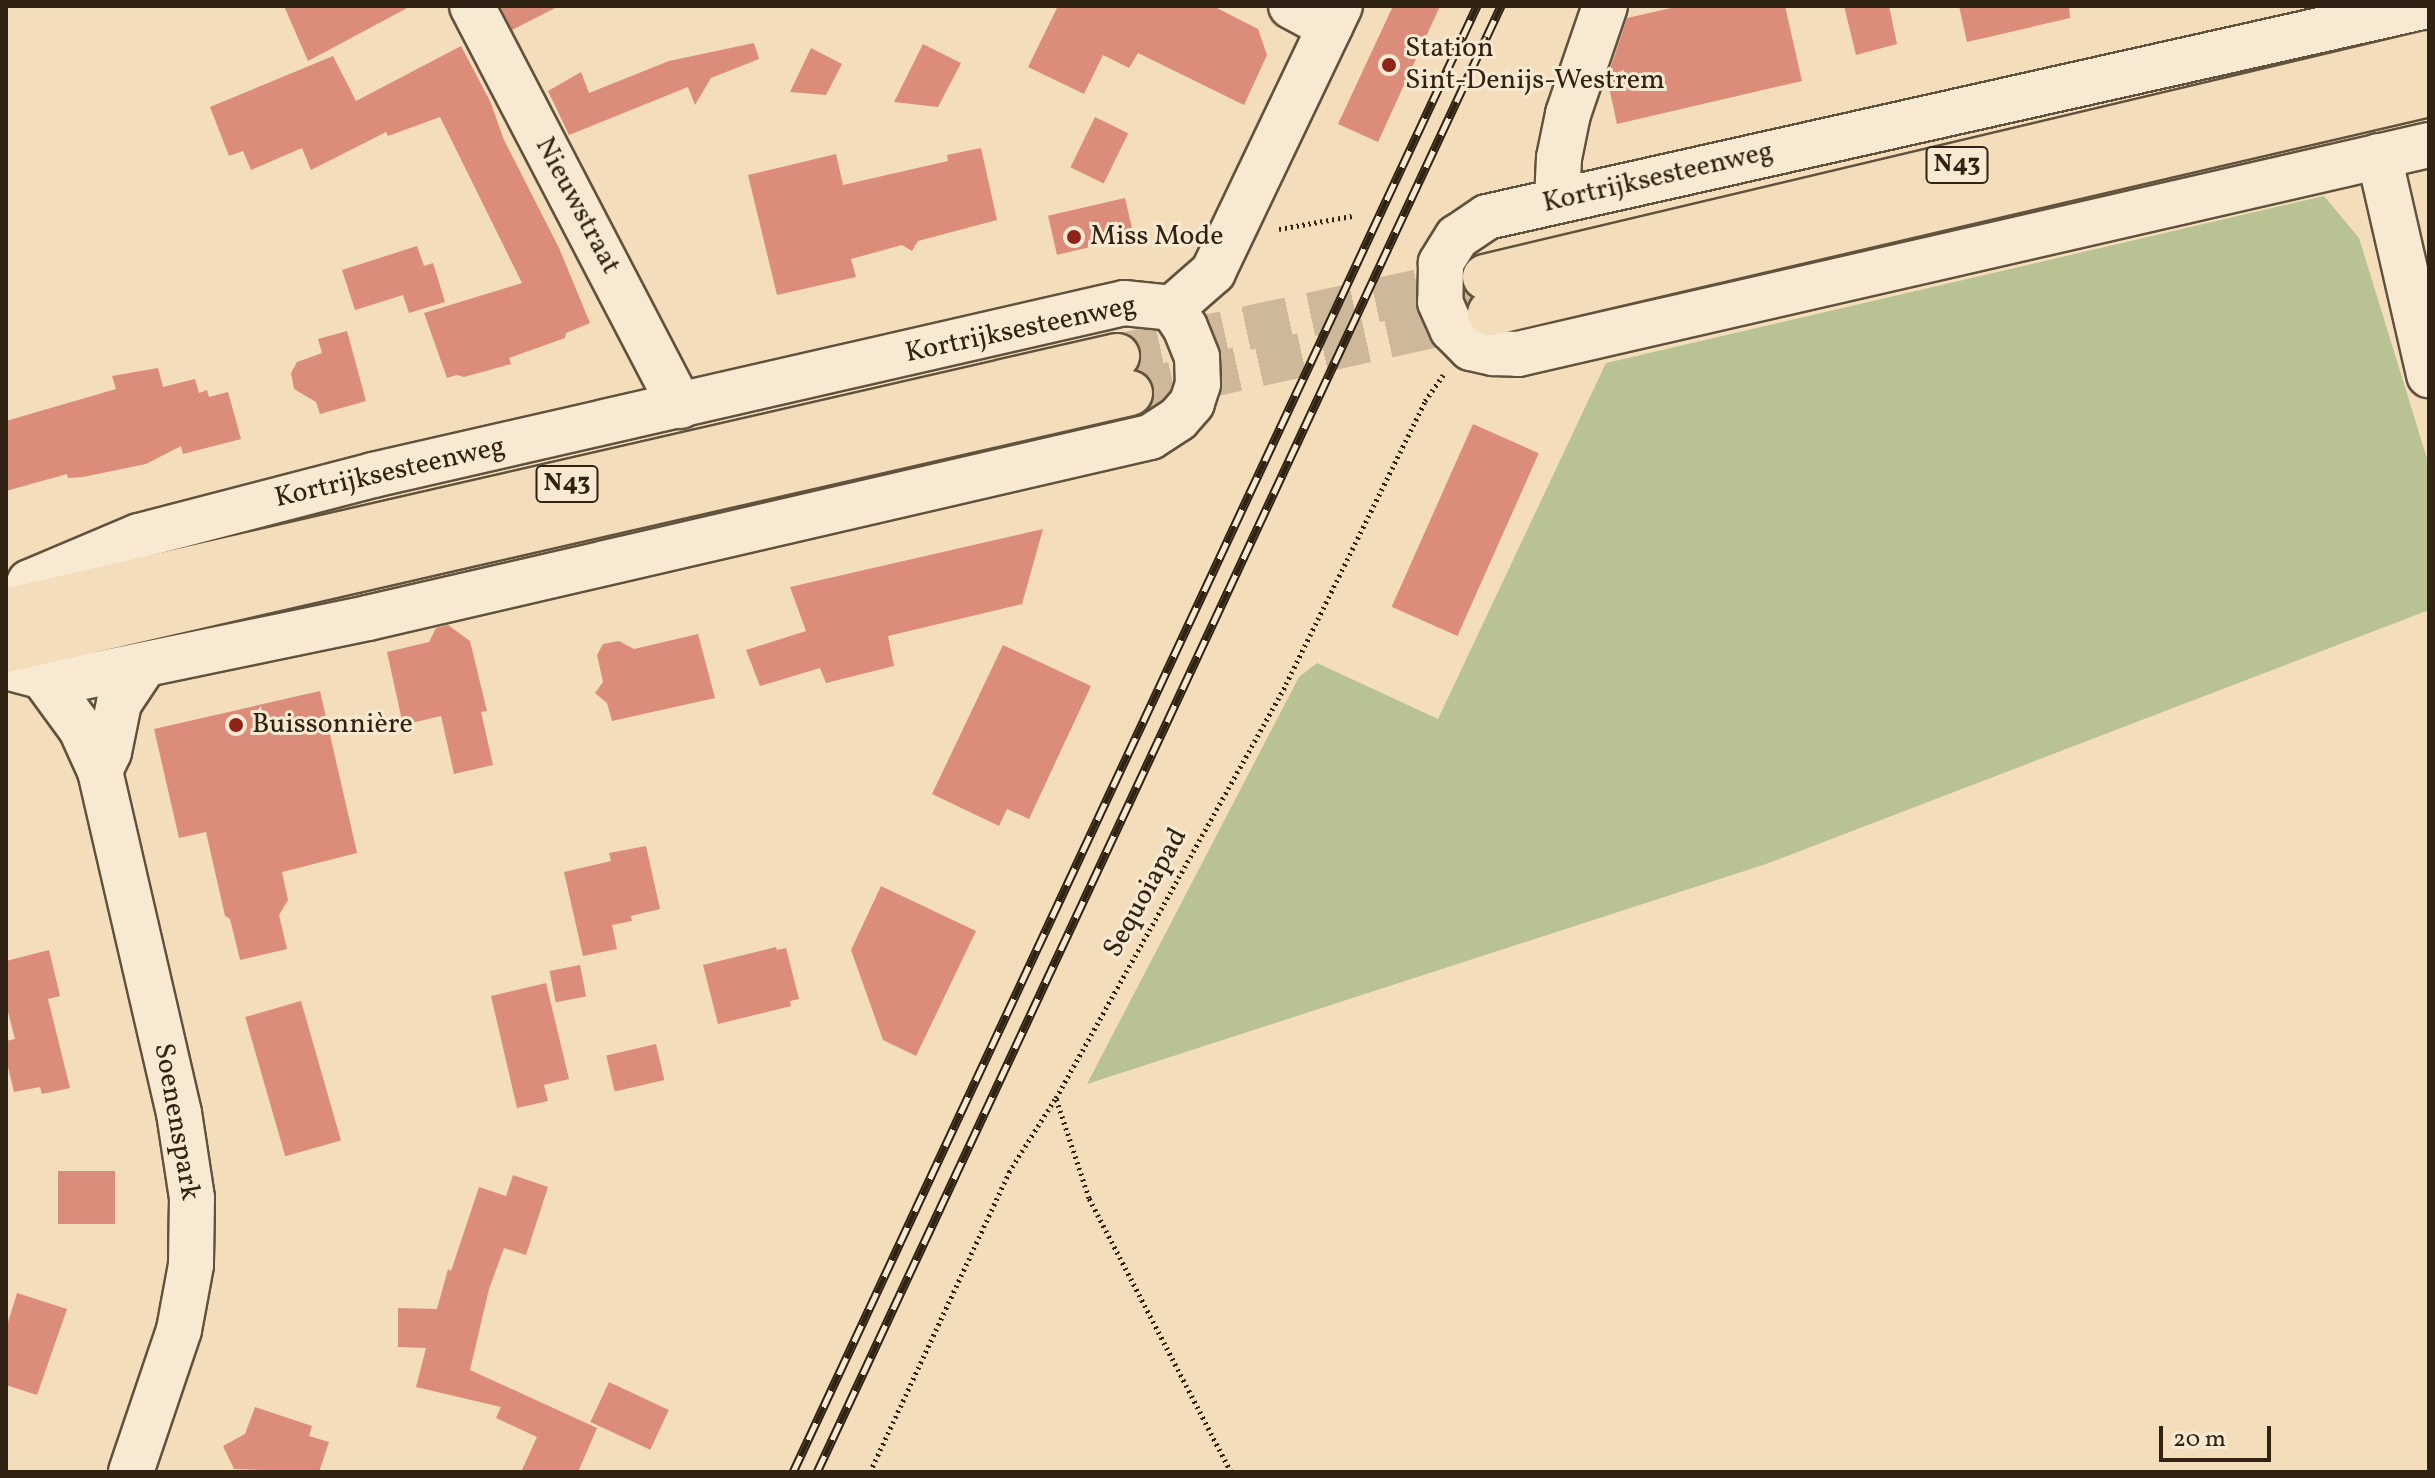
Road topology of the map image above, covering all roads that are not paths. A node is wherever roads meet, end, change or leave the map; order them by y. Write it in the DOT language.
graph roads {
  1 [pos="472,6"];
  2 [pos="1291,6"];
  3 [pos="1605,6"];
  4 [pos="2416,7"];
  5 [pos="1335,16"];
  6 [pos="2429,53"];
  7 [pos="2429,94"];
  8 [pos="2429,132"];
  9 [pos="2429,145"];
  10 [pos="2379,156"];
  11 [pos="1557,200"];
  12 [pos="1172,308"];
  13 [pos="1482,313"];
  14 [pos="1124,374"];
  15 [pos="2429,375"];
  16 [pos="680,406"];
  17 [pos="14,613"];
  18 [pos="6,667"];
  19 [pos="143,667"];
  20 [pos="49,684"];
  21 [pos="100,771"];
  22 [pos="131,1472"];
  1 -- 16 [label="street, Nieuwstraat"];
  2 -- 5 [label="street"];
  3 -- 11 [label="street"];
  4 -- 11 [label="street, Kortrijksesteenweg"];
  5 -- 12 [label="street"];
  6 -- 13 [label="main road, Kortrijksesteenweg / N43"];
  7 -- 13 [label="main road, N43"];
  8 -- 10 [label="street"];
  9 -- 10 [label="street"];
  10 -- 13 [label="street"];
  10 -- 15 [label="street"];
  11 -- 13 [label="street, Kortrijksesteenweg"];
  12 -- 16 [label="street, Kortrijksesteenweg"];
  12 -- 19 [label="street, Kortrijksesteenweg"];
  14 -- 17 [label="main road, Kortrijksesteenweg / N43"];
  16 -- 17 [label="street, Kortrijksesteenweg"];
  18 -- 20 [label="street"];
  19 -- 20 [label="street, Kortrijksesteenweg"];
  19 -- 21 [label="street"];
  20 -- 21 [label="street, Soenenspark"];
  21 -- 22 [label="street, Soenenspark"];
}
